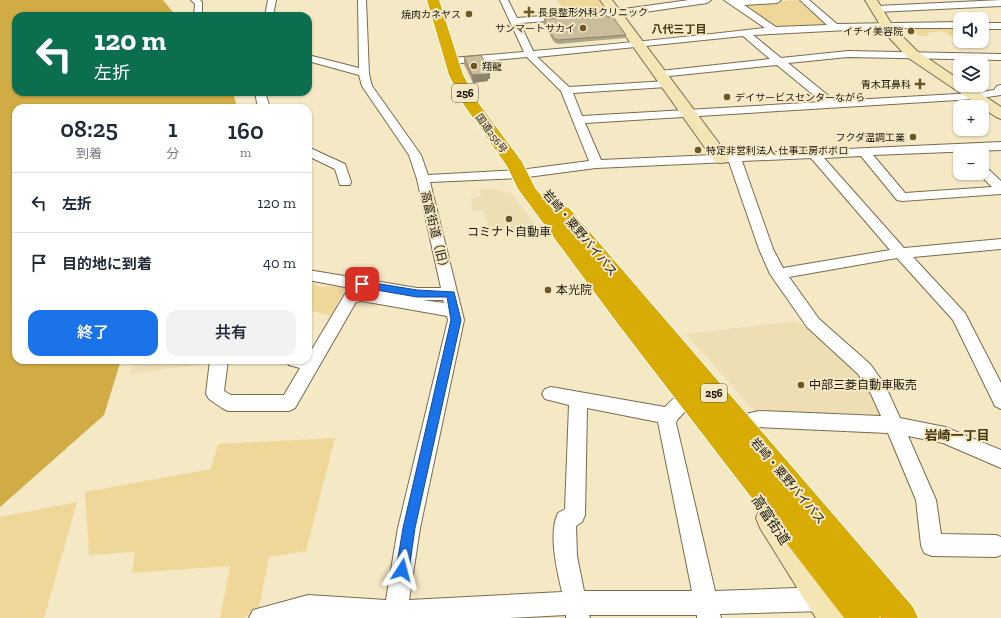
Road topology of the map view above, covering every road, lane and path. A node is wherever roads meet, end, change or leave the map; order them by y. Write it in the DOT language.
graph roads {
  1 [pos="195,0"];
  2 [pos="272,0"];
  3 [pos="362,0"];
  4 [pos="433,0"];
  5 [pos="504,0"];
  6 [pos="606,0"];
  7 [pos="707,0"];
  8 [pos="777,0"];
  9 [pos="804,0"];
  10 [pos="998,0"];
  11 [pos="732,2"];
  12 [pos="1001,2"];
  13 [pos="874,4"];
  14 [pos="198,12"];
  15 [pos="270,12"];
  16 [pos="617,13"];
  17 [pos="514,21"];
  18 [pos="886,25"];
  19 [pos="953,25"];
  20 [pos="834,26"];
  21 [pos="989,26"];
  22 [pos="1001,26"];
  23 [pos="774,30"];
  24 [pos="743,32"];
  25 [pos="639,45"];
  26 [pos="530,54"];
  27 [pos="912,54"];
  28 [pos="1001,57"];
  29 [pos="312,61"];
  30 [pos="451,61"];
  31 [pos="778,61"];
  32 [pos="364,73"];
  33 [pos="664,79"];
  34 [pos="1001,88"];
  35 [pos="566,90"];
  36 [pos="974,96"];
  37 [pos="833,105"];
  38 [pos="690,114"];
  39 [pos="1001,114"];
  40 [pos="580,120"];
  41 [pos="999,147"];
  42 [pos="989,148"];
  43 [pos="953,149"];
  44 [pos="864,152"];
  45 [pos="312,153"];
  46 [pos="815,155"];
  47 [pos="728,157"];
  48 [pos="596,164"];
  49 [pos="520,174"];
  50 [pos="989,177"];
  51 [pos="422,179"];
  52 [pos="345,182"];
  53 [pos="1001,189"];
  54 [pos="1001,244"];
  55 [pos="900,253"];
  56 [pos="778,274"];
  57 [pos="312,276"];
  58 [pos="452,302"];
  59 [pos="312,350"];
  60 [pos="219,364"];
  61 [pos="302,364"];
  62 [pos="551,394"];
  63 [pos="688,397"];
  64 [pos="578,399"];
  65 [pos="1001,401"];
  66 [pos="669,416"];
  67 [pos="708,421"];
  68 [pos="739,423"];
  69 [pos="895,425"];
  70 [pos="1001,459"];
  71 [pos="996,546"];
  72 [pos="829,609"];
  73 [pos="577,611"];
  74 [pos="708,611"];
  75 [pos="395,615"];
  76 [pos="261,618"];
  77 [pos="864,618"];
  78 [pos="902,618"];
  1 -- 14 [label="street"];
  2 -- 15 [label="street"];
  3 -- 32 [label="street, 高富街道（旧）"];
  4 -- 30 [label="highway, 国道256号 / 256"];
  5 -- 17 [label="street"];
  6 -- 16 [label="street"];
  7 -- 16 [label="street"];
  8 -- 11 [label="street"];
  9 -- 20 [label="street"];
  10 -- 12 [label="street"];
  11 -- 23 [label="street"];
  12 -- 13 [label="street"];
  13 -- 18 [label="street"];
  16 -- 17 [label="street"];
  16 -- 25 [label="street"];
  17 -- 26 [label="street"];
  18 -- 19 [label="street"];
  18 -- 20 [label="street"];
  18 -- 27 [label="street"];
  20 -- 23 [label="street"];
  21 -- 22 [label="street"];
  23 -- 24 [label="street"];
  24 -- 25 [label="street"];
  24 -- 31 [label="street"];
  25 -- 26 [label="street"];
  25 -- 33 [label="street"];
  26 -- 30 [label="street"];
  26 -- 35 [label="street"];
  27 -- 28 [label="street"];
  27 -- 31 [label="street"];
  27 -- 36 [label="street"];
  29 -- 32 [label="street"];
  30 -- 49 [label="highway, 国道256号 / 256"];
  31 -- 33 [label="street"];
  31 -- 37 [label="street"];
  32 -- 51 [label="street, 高富街道（旧）"];
  33 -- 35 [label="street"];
  33 -- 38 [label="street"];
  34 -- 36 [label="street"];
  35 -- 40 [label="street"];
  36 -- 37 [label="street"];
  36 -- 39 [label="street"];
  37 -- 38 [label="street"];
  38 -- 40 [label="street"];
  38 -- 47 [label="street"];
  40 -- 48 [label="street"];
  41 -- 42 [label="street"];
  43 -- 44 [label="street"];
  44 -- 46 [label="street"];
  44 -- 53 [label="street"];
  45 -- 52 [label="street"];
  46 -- 47 [label="street"];
  46 -- 55 [label="street"];
  47 -- 48 [label="street"];
  47 -- 56 [label="street"];
  48 -- 49 [label="street"];
  49 -- 51 [label="street"];
  49 -- 63 [label="highway, 岩崎・粟野バイパス / 256"];
  49 -- 68 [label="highway, 岩崎・粟野バイパス / 256"];
  50 -- 53 [label="street"];
  51 -- 58 [label="street, 高富街道（旧）"];
  54 -- 55 [label="street"];
  55 -- 56 [label="street"];
  55 -- 65 [label="street"];
  56 -- 69 [label="street"];
  57 -- 58 [label="street"];
  58 -- 59 [label="street"];
  58 -- 75 [label="street, 高富街道（旧）"];
  60 -- 61 [label="street"];
  62 -- 64 [label="street"];
  63 -- 66 [label="street"];
  63 -- 67 [label="highway, 岩崎・粟野バイパス / 256"];
  64 -- 66 [label="street"];
  64 -- 73 [label="street"];
  66 -- 74 [label="street"];
  67 -- 72 [label="street, 高富街道"];
  67 -- 77 [label="highway, 岩崎・粟野バイパス / 256"];
  68 -- 69 [label="street"];
  68 -- 78 [label="highway, 岩崎・粟野バイパス / 256"];
  69 -- 70 [label="street"];
  69 -- 71 [label="street"];
  72 -- 74 [label="street"];
  73 -- 74 [label="street"];
  73 -- 75 [label="street"];
  75 -- 76 [label="street"];
}
